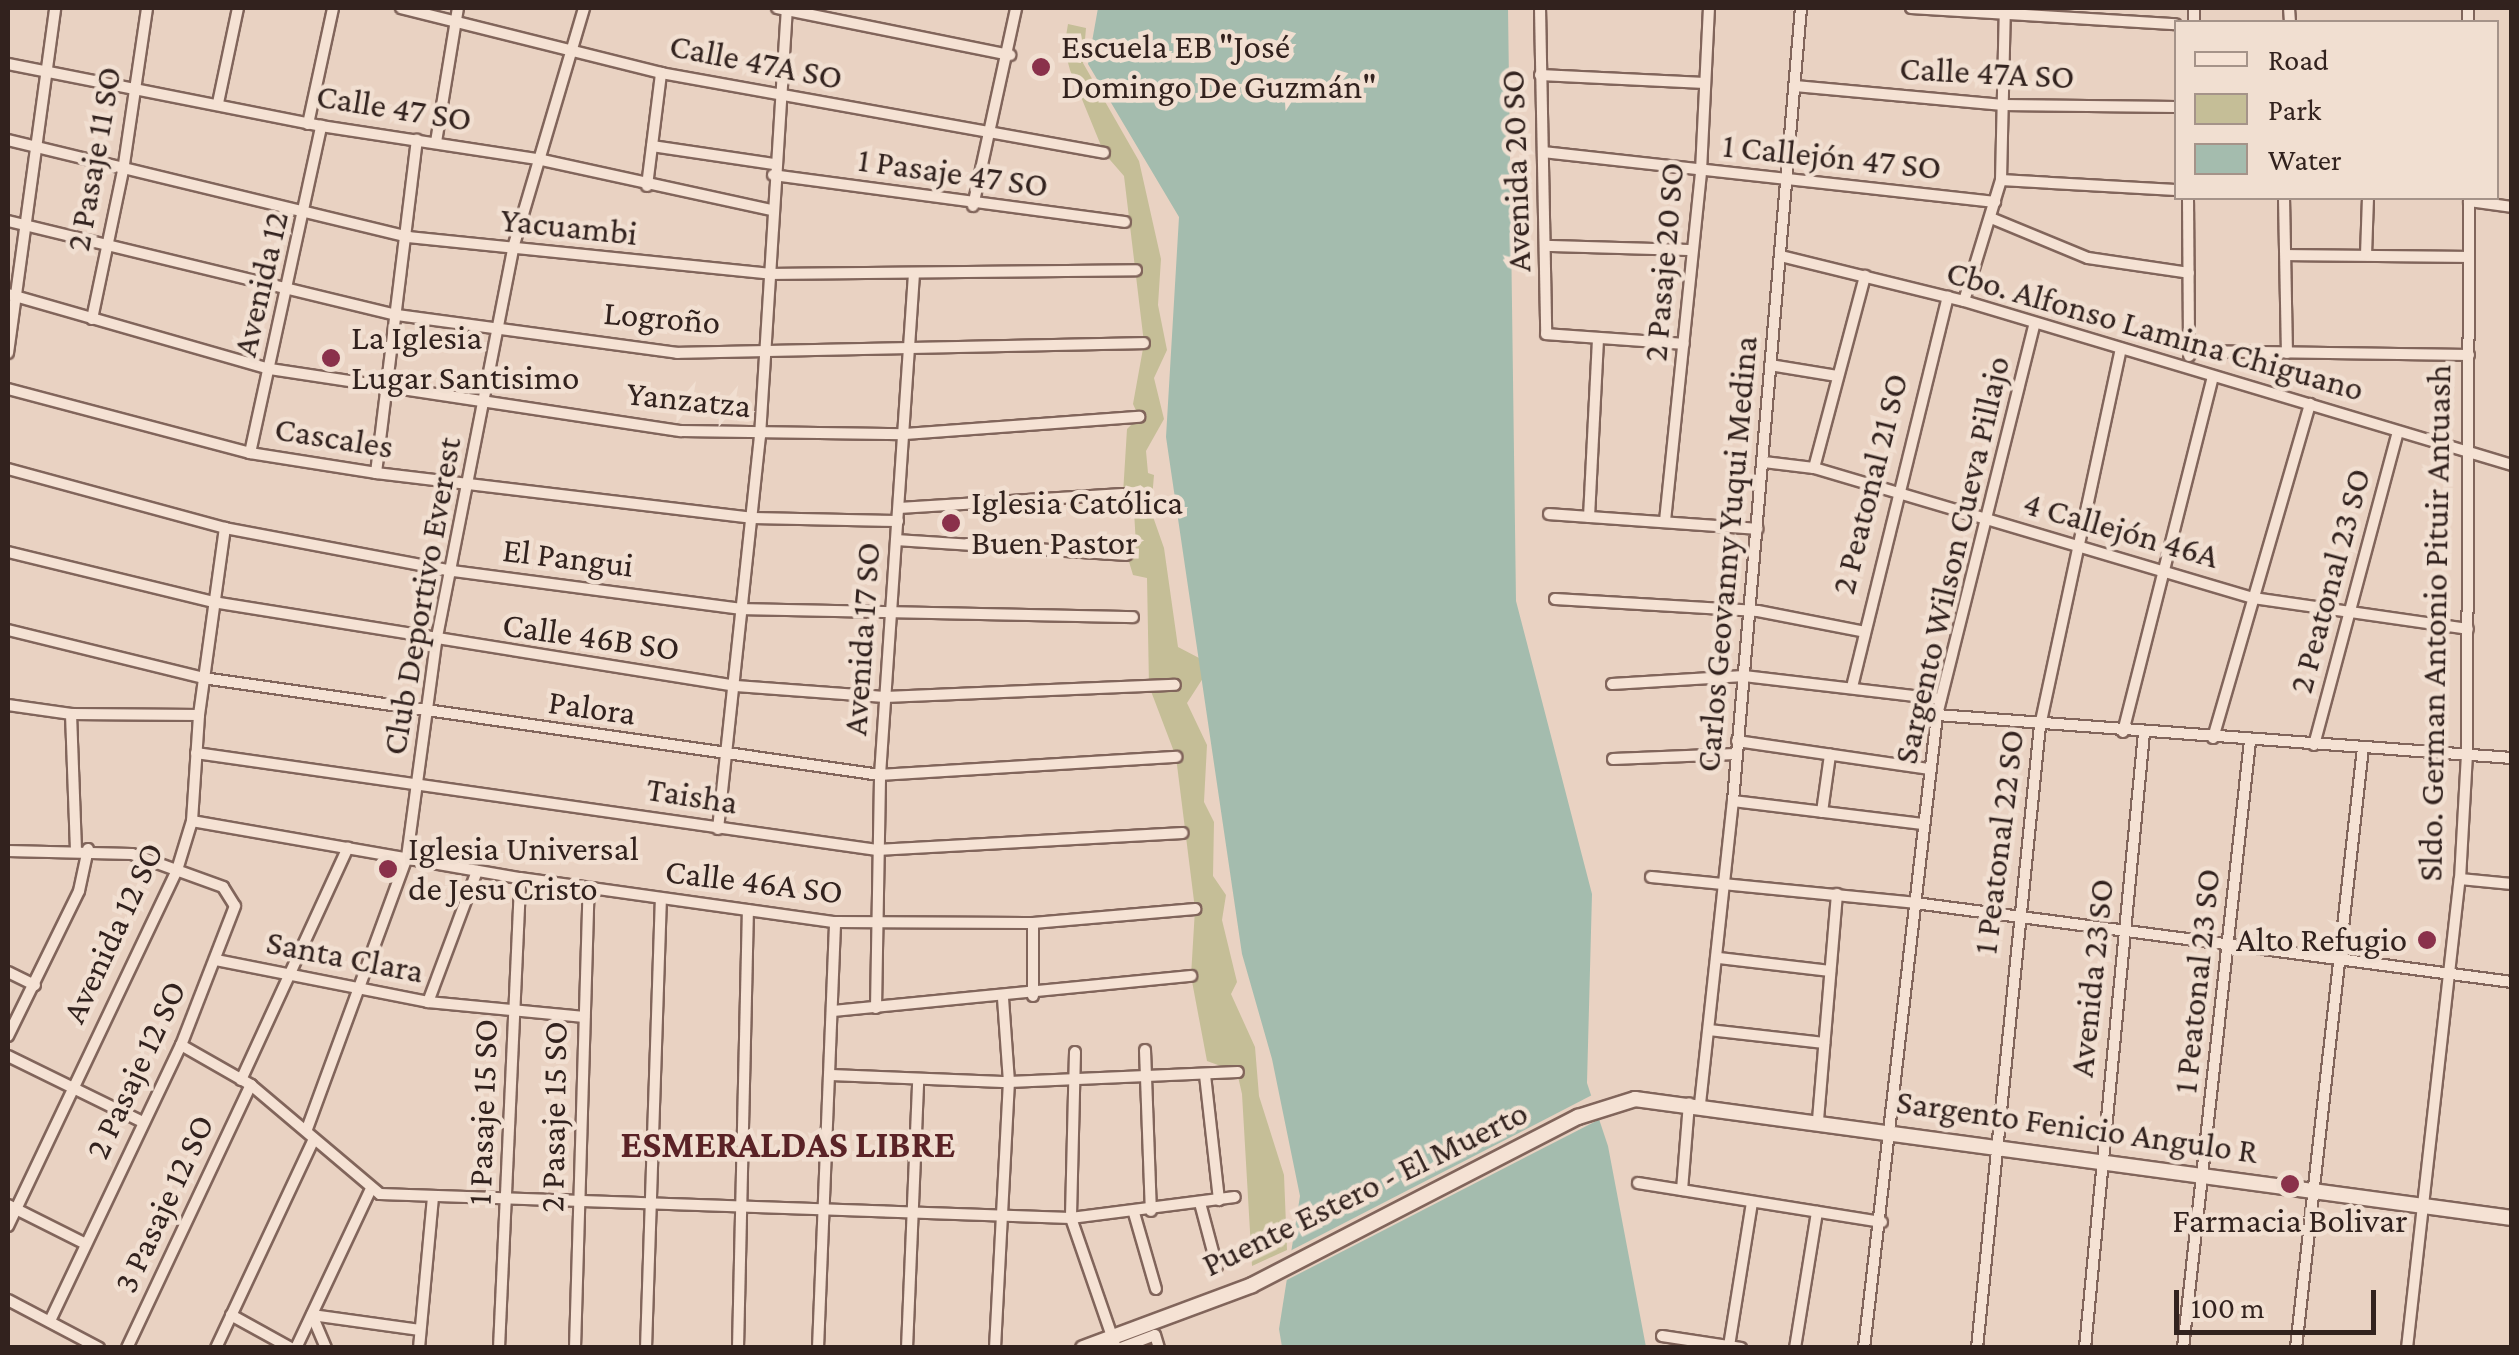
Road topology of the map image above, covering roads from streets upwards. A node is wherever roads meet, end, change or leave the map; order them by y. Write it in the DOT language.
graph roads {
  1 [pos="55,8"];
  2 [pos="147,8"];
  3 [pos="238,8"];
  4 [pos="333,8"];
  5 [pos="401,8"];
  6 [pos="458,8"];
  7 [pos="584,8"];
  8 [pos="783,8"];
  9 [pos="1016,8"];
  10 [pos="1540,8"];
  11 [pos="1709,8"];
  12 [pos="1801,8"];
  13 [pos="1911,8"];
  14 [pos="2005,10"];
  15 [pos="454,24"];
  16 [pos="2174,24"];
  17 [pos="573,50"];
  18 [pos="1010,55"];
  19 [pos="8,64"];
  20 [pos="46,72"];
  21 [pos="660,73"];
  22 [pos="1540,75"];
  23 [pos="1704,83"];
  24 [pos="1796,86"];
  25 [pos="136,89"];
  26 [pos="778,96"];
  27 [pos="218,103"];
  28 [pos="2003,106"];
  29 [pos="2174,107"];
  30 [pos="308,124"];
  31 [pos="321,126"];
  32 [pos="988,130"];
  33 [pos="8,140"];
  34 [pos="417,140"];
  35 [pos="436,142"];
  36 [pos="32,146"];
  37 [pos="652,146"];
  38 [pos="1104,152"];
  39 [pos="1543,152"];
  40 [pos="542,160"];
  41 [pos="774,170"];
  42 [pos="123,171"];
  43 [pos="1701,171"];
  44 [pos="2000,180"];
  45 [pos="1789,182"];
  46 [pos="646,186"];
  47 [pos="2174,190"];
  48 [pos="2188,200"];
  49 [pos="2284,200"];
  50 [pos="2368,200"];
  51 [pos="2468,200"];
  52 [pos="2474,200"];
  53 [pos="1995,202"];
  54 [pos="973,206"];
  55 [pos="2512,207"];
  56 [pos="770,210"];
  57 [pos="306,216"];
  58 [pos="1992,218"];
  59 [pos="8,221"];
  60 [pos="1125,222"];
  61 [pos="21,224"];
  62 [pos="408,237"];
  63 [pos="1548,246"];
  64 [pos="108,247"];
  65 [pos="513,248"];
  66 [pos="1692,250"];
  67 [pos="2286,255"];
  68 [pos="2366,255"];
  69 [pos="1781,256"];
  70 [pos="2468,256"];
  71 [pos="1136,270"];
  72 [pos="2188,273"];
  73 [pos="771,274"];
  74 [pos="914,274"];
  75 [pos="1865,276"];
  76 [pos="288,289"];
  77 [pos="10,295"];
  78 [pos="1948,297"];
  79 [pos="1964,302"];
  80 [pos="398,315"];
  81 [pos="92,319"];
  82 [pos="2036,323"];
  83 [pos="502,326"];
  84 [pos="1598,338"];
  85 [pos="1144,343"];
  86 [pos="1684,344"];
  87 [pos="2121,349"];
  88 [pos="908,350"];
  89 [pos="2189,351"];
  90 [pos="2287,352"];
  91 [pos="8,353"];
  92 [pos="766,353"];
  93 [pos="2468,355"];
  94 [pos="1770,365"];
  95 [pos="270,369"];
  96 [pos="2188,369"];
  97 [pos="1837,376"];
  98 [pos="2212,377"];
  99 [pos="8,389"];
  100 [pos="387,392"];
  101 [pos="485,400"];
  102 [pos="2310,404"];
  103 [pos="1140,417"];
  104 [pos="2398,432"];
  105 [pos="906,434"];
  106 [pos="760,436"];
  107 [pos="250,453"];
  108 [pos="2468,453"];
  109 [pos="1764,462"];
  110 [pos="2512,465"];
  111 [pos="1814,468"];
  112 [pos="8,469"];
  113 [pos="376,472"];
  114 [pos="470,486"];
  115 [pos="1896,492"];
  116 [pos="1123,494"];
  117 [pos="900,508"];
  118 [pos="1550,514"];
  119 [pos="1589,516"];
  120 [pos="753,518"];
  121 [pos="1986,520"];
  122 [pos="898,521"];
  123 [pos="1664,521"];
  124 [pos="226,528"];
  125 [pos="1757,529"];
  126 [pos="897,540"];
  127 [pos="2075,545"];
  128 [pos="8,552"];
  129 [pos="1126,555"];
  130 [pos="2164,568"];
  131 [pos="452,571"];
  132 [pos="2253,598"];
  133 [pos="1555,600"];
  134 [pos="214,602"];
  135 [pos="743,609"];
  136 [pos="2350,610"];
  137 [pos="1746,612"];
  138 [pos="892,617"];
  139 [pos="1133,618"];
  140 [pos="2468,629"];
  141 [pos="8,630"];
  142 [pos="1861,631"];
  143 [pos="436,642"];
  144 [pos="1744,676"];
  145 [pos="204,678"];
  146 [pos="1612,684"];
  147 [pos="1175,685"];
  148 [pos="736,686"];
  149 [pos="1852,687"];
  150 [pos="885,697"];
  151 [pos="1941,699"];
  152 [pos="8,705"];
  153 [pos="428,712"];
  154 [pos="71,714"];
  155 [pos="199,715"];
  156 [pos="1938,715"];
  157 [pos="2040,726"];
  158 [pos="2123,732"];
  159 [pos="2144,733"];
  160 [pos="2213,738"];
  161 [pos="2250,740"];
  162 [pos="1736,741"];
  163 [pos="2314,745"];
  164 [pos="2362,748"];
  165 [pos="196,753"];
  166 [pos="1736,754"];
  167 [pos="728,755"];
  168 [pos="1830,755"];
  169 [pos="2467,756"];
  170 [pos="1176,757"];
  171 [pos="2512,758"];
  172 [pos="1613,759"];
  173 [pos="1930,770"];
  174 [pos="880,776"];
  175 [pos="416,782"];
  176 [pos="1733,801"];
  177 [pos="1822,812"];
  178 [pos="192,821"];
  179 [pos="1923,824"];
  180 [pos="718,829"];
  181 [pos="1183,833"];
  182 [pos="348,847"];
  183 [pos="82,849"];
  184 [pos="877,850"];
  185 [pos="8,852"];
  186 [pos="407,857"];
  187 [pos="177,870"];
  188 [pos="478,871"];
  189 [pos="1650,876"];
  190 [pos="520,878"];
  191 [pos="2460,879"];
  192 [pos="1725,880"];
  193 [pos="2512,884"];
  194 [pos="588,888"];
  195 [pos="1837,894"];
  196 [pos="660,898"];
  197 [pos="1915,903"];
  198 [pos="1195,908"];
  199 [pos="748,910"];
  200 [pos="2016,917"];
  201 [pos="835,922"];
  202 [pos="1034,923"];
  203 [pos="873,924"];
  204 [pos="2123,935"];
  205 [pos="2230,947"];
  206 [pos="1718,958"];
  207 [pos="2337,958"];
  208 [pos="216,960"];
  209 [pos="2448,970"];
  210 [pos="1830,971"];
  211 [pos="8,972"];
  212 [pos="288,975"];
  213 [pos="1190,976"];
  214 [pos="2512,982"];
  215 [pos="35,985"];
  216 [pos="361,989"];
  217 [pos="1033,996"];
  218 [pos="1004,998"];
  219 [pos="428,1002"];
  220 [pos="876,1008"];
  221 [pos="834,1011"];
  222 [pos="514,1013"];
  223 [pos="584,1017"];
  224 [pos="1709,1030"];
  225 [pos="8,1036"];
  226 [pos="1824,1042"];
  227 [pos="181,1045"];
  228 [pos="1144,1050"];
  229 [pos="1075,1052"];
  230 [pos="8,1056"];
  231 [pos="1238,1072"];
  232 [pos="831,1075"];
  233 [pos="1204,1075"];
  234 [pos="1146,1080"];
  235 [pos="246,1082"];
  236 [pos="918,1082"];
  237 [pos="1009,1082"];
  238 [pos="1074,1082"];
  239 [pos="71,1088"];
  240 [pos="1635,1100"];
  241 [pos="1694,1104"];
  242 [pos="1818,1120"];
  243 [pos="143,1122"];
  244 [pos="1893,1131"];
  245 [pos="311,1134"];
  246 [pos="1996,1146"];
  247 [pos="2102,1160"];
  248 [pos="2203,1175"];
  249 [pos="1638,1182"];
  250 [pos="1682,1190"];
  251 [pos="2312,1190"];
  252 [pos="370,1191"];
  253 [pos="1235,1197"];
  254 [pos="433,1198"];
  255 [pos="508,1200"];
  256 [pos="1219,1200"];
  257 [pos="580,1201"];
  258 [pos="653,1202"];
  259 [pos="1752,1202"];
  260 [pos="1200,1203"];
  261 [pos="741,1204"];
  262 [pos="12,1206"];
  263 [pos="2424,1206"];
  264 [pos="823,1208"];
  265 [pos="914,1210"];
  266 [pos="1151,1210"];
  267 [pos="1818,1212"];
  268 [pos="1134,1213"];
  269 [pos="1001,1214"];
  270 [pos="1071,1218"];
  271 [pos="2512,1218"];
  272 [pos="1882,1222"];
  273 [pos="8,1226"];
  274 [pos="86,1244"];
  275 [pos="1217,1267"];
  276 [pos="1156,1289"];
  277 [pos="8,1300"];
  278 [pos="231,1315"];
  279 [pos="312,1315"];
  280 [pos="50,1321"];
  281 [pos="420,1330"];
  282 [pos="1662,1336"];
  283 [pos="1117,1340"];
  284 [pos="1689,1344"];
  285 [pos="1735,1347"];
  286 [pos="99,1348"];
  287 [pos="127,1348"];
  288 [pos="216,1348"];
  289 [pos="293,1348"];
  290 [pos="326,1348"];
  291 [pos="419,1348"];
  292 [pos="500,1348"];
  293 [pos="575,1348"];
  294 [pos="646,1348"];
  295 [pos="738,1348"];
  296 [pos="818,1348"];
  297 [pos="907,1348"];
  298 [pos="995,1348"];
  299 [pos="1083,1348"];
  300 [pos="1159,1348"];
  301 [pos="1795,1348"];
  302 [pos="1864,1348"];
  303 [pos="1977,1348"];
  304 [pos="2085,1348"];
  305 [pos="2184,1348"];
  306 [pos="2296,1348"];
  307 [pos="2407,1348"];
  1 -- 20 [label="street"];
  2 -- 25 [label="street, 2 Pasaje 11 SO"];
  3 -- 27 [label="street"];
  4 -- 30 [label="street"];
  5 -- 15 [label="street, Calle 47A SO"];
  6 -- 15 [label="street"];
  7 -- 17 [label="street, Club Deportivo Everest"];
  8 -- 18 [label="street"];
  8 -- 26 [label="street"];
  9 -- 18 [label="street"];
  10 -- 22 [label="street, Avenida 20 SO"];
  11 -- 23 [label="street, 2 Pasaje 20 SO"];
  12 -- 24 [label="street, Carlos Geovanny Yuqui Medina"];
  13 -- 14 [label="street"];
  14 -- 16 [label="street"];
  14 -- 28 [label="street"];
  15 -- 17 [label="street, Calle 47A SO"];
  15 -- 35 [label="street"];
  17 -- 21 [label="street, Calle 47A SO"];
  17 -- 40 [label="street, Club Deportivo Everest"];
  18 -- 32 [label="street"];
  19 -- 20 [label="street, Calle 47 SO"];
  20 -- 25 [label="street, Calle 47 SO"];
  20 -- 36 [label="street"];
  21 -- 26 [label="street, Calle 47A SO"];
  21 -- 37 [label="street"];
  22 -- 23 [label="street"];
  22 -- 39 [label="street, Avenida 20 SO"];
  23 -- 43 [label="street, 2 Pasaje 20 SO"];
  24 -- 28 [label="street, Calle 47A SO"];
  24 -- 45 [label="street, Carlos Geovanny Yuqui Medina"];
  25 -- 27 [label="street, Calle 47 SO"];
  25 -- 42 [label="street, 2 Pasaje 11 SO"];
  26 -- 32 [label="street, Calle 47A SO"];
  26 -- 41 [label="street"];
  27 -- 30 [label="street, Calle 47 SO"];
  28 -- 29 [label="street, Calle 47A SO"];
  28 -- 44 [label="street"];
  30 -- 31 [label="street, Calle 47 SO"];
  31 -- 34 [label="street, Calle 47 SO"];
  31 -- 57 [label="street, Avenida 12"];
  32 -- 38 [label="street, Calle 47A SO"];
  32 -- 54 [label="street"];
  33 -- 36 [label="street, Yacuambi"];
  34 -- 35 [label="street, Calle 47 SO"];
  34 -- 62 [label="street"];
  35 -- 40 [label="street, Calle 47 SO"];
  36 -- 42 [label="street, Yacuambi"];
  36 -- 61 [label="street"];
  37 -- 41 [label="street, 1 Pasaje 47 SO"];
  37 -- 46 [label="street"];
  39 -- 43 [label="street, 1 Callejón 47 SO"];
  39 -- 63 [label="street, Avenida 20 SO"];
  40 -- 46 [label="street, Calle 47 SO"];
  40 -- 65 [label="street, Club Deportivo Everest"];
  41 -- 54 [label="street, 1 Pasaje 47 SO"];
  41 -- 56 [label="street"];
  42 -- 57 [label="street, Yacuambi"];
  42 -- 64 [label="street, 2 Pasaje 11 SO"];
  43 -- 45 [label="street, 1 Callejón 47 SO"];
  43 -- 66 [label="street, 2 Pasaje 20 SO"];
  44 -- 47 [label="street"];
  44 -- 53 [label="street"];
  45 -- 53 [label="street, 1 Callejón 47 SO"];
  45 -- 69 [label="street, Carlos Geovanny Yuqui Medina"];
  46 -- 56 [label="street, Calle 47 SO"];
  48 -- 72 [label="street"];
  49 -- 67 [label="street"];
  50 -- 68 [label="street"];
  51 -- 70 [label="street, Sldo. German Antonio Pituir Antuash"];
  52 -- 55 [label="street"];
  53 -- 58 [label="street"];
  54 -- 60 [label="street, 1 Pasaje 47 SO"];
  56 -- 73 [label="street"];
  57 -- 62 [label="street, Yacuambi"];
  57 -- 76 [label="street, Avenida 12"];
  58 -- 72 [label="street"];
  58 -- 79 [label="street"];
  59 -- 61 [label="street, Logroño"];
  61 -- 64 [label="street, Logroño"];
  61 -- 77 [label="street"];
  62 -- 65 [label="street, Yacuambi"];
  62 -- 80 [label="street"];
  63 -- 66 [label="street"];
  63 -- 84 [label="street, Avenida 20 SO"];
  64 -- 76 [label="street, Logroño"];
  64 -- 81 [label="street, 2 Pasaje 11 SO"];
  65 -- 73 [label="street, Yacuambi"];
  65 -- 83 [label="street, Club Deportivo Everest"];
  66 -- 86 [label="street, 2 Pasaje 20 SO"];
  67 -- 68 [label="street"];
  67 -- 90 [label="street"];
  68 -- 70 [label="street"];
  69 -- 75 [label="street, Cbo. Alfonso Lamina Chiguano"];
  69 -- 94 [label="street, Carlos Geovanny Yuqui Medina"];
  70 -- 93 [label="street, Sldo. German Antonio Pituir Antuash"];
  71 -- 74 [label="street, Yacuambi"];
  72 -- 89 [label="street"];
  73 -- 74 [label="street, Yacuambi"];
  73 -- 92 [label="street"];
  74 -- 88 [label="street, Avenida 17 SO"];
  75 -- 78 [label="street, Cbo. Alfonso Lamina Chiguano"];
  75 -- 97 [label="street"];
  76 -- 80 [label="street, Logroño"];
  76 -- 95 [label="street, Avenida 12"];
  77 -- 81 [label="street, Yanzatza"];
  77 -- 91 [label="street"];
  78 -- 79 [label="street, Cbo. Alfonso Lamina Chiguano"];
  78 -- 115 [label="street, 2 Peatonal 21 SO"];
  79 -- 82 [label="street, Cbo. Alfonso Lamina Chiguano"];
  80 -- 83 [label="street, Logroño"];
  80 -- 100 [label="street"];
  81 -- 95 [label="street, Yanzatza"];
  82 -- 87 [label="street, Cbo. Alfonso Lamina Chiguano"];
  82 -- 121 [label="street, Sargento Wilson Cueva Pillajo"];
  83 -- 92 [label="street, Logroño"];
  83 -- 101 [label="street, Club Deportivo Everest"];
  84 -- 86 [label="street"];
  84 -- 119 [label="street"];
  85 -- 88 [label="street, Logroño"];
  86 -- 123 [label="street, 2 Pasaje 20 SO"];
  87 -- 96 [label="street, Cbo. Alfonso Lamina Chiguano"];
  87 -- 127 [label="street, 1 Peatonal 22 SO"];
  88 -- 92 [label="street, Logroño"];
  88 -- 105 [label="street, Avenida 17 SO"];
  89 -- 90 [label="street"];
  89 -- 96 [label="street"];
  90 -- 93 [label="street"];
  92 -- 106 [label="street"];
  93 -- 108 [label="street, Sldo. German Antonio Pituir Antuash"];
  94 -- 97 [label="street"];
  94 -- 109 [label="street, Carlos Geovanny Yuqui Medina"];
  95 -- 100 [label="street, Yanzatza"];
  95 -- 107 [label="street, Avenida 12"];
  96 -- 98 [label="street, Cbo. Alfonso Lamina Chiguano"];
  97 -- 111 [label="street"];
  98 -- 102 [label="street, Cbo. Alfonso Lamina Chiguano"];
  98 -- 130 [label="street"];
  99 -- 107 [label="street, Cascales"];
  100 -- 101 [label="street, Yanzatza"];
  100 -- 113 [label="street"];
  101 -- 106 [label="street, Yanzatza"];
  101 -- 114 [label="street, Club Deportivo Everest"];
  102 -- 104 [label="street, Cbo. Alfonso Lamina Chiguano"];
  102 -- 132 [label="street"];
  103 -- 105 [label="street, Yanzatza"];
  104 -- 108 [label="street, Cbo. Alfonso Lamina Chiguano"];
  104 -- 136 [label="street, 2 Peatonal 23 SO"];
  105 -- 106 [label="street, Yanzatza"];
  105 -- 117 [label="street, Avenida 17 SO"];
  106 -- 120 [label="street"];
  107 -- 113 [label="street, Cascales"];
  108 -- 110 [label="street, Cbo. Alfonso Lamina Chiguano"];
  108 -- 140 [label="street, Sldo. German Antonio Pituir Antuash"];
  109 -- 111 [label="street, 4 Callejón 46A"];
  109 -- 125 [label="street, Carlos Geovanny Yuqui Medina"];
  111 -- 115 [label="street, 4 Callejón 46A"];
  112 -- 124 [label="street, El Pangui"];
  113 -- 114 [label="street, Cascales"];
  114 -- 120 [label="street, Cascales"];
  114 -- 131 [label="street, Club Deportivo Everest"];
  115 -- 121 [label="street, 4 Callejón 46A"];
  115 -- 142 [label="street, 2 Peatonal 21 SO"];
  116 -- 117 [label="street"];
  117 -- 122 [label="street, Avenida 17 SO"];
  118 -- 119 [label="street"];
  119 -- 123 [label="street"];
  120 -- 122 [label="street, Cascales"];
  120 -- 135 [label="street"];
  121 -- 127 [label="street, 4 Callejón 46A"];
  121 -- 151 [label="street, Sargento Wilson Cueva Pillajo"];
  122 -- 126 [label="street, Avenida 17 SO"];
  123 -- 125 [label="street"];
  124 -- 131 [label="street, El Pangui"];
  124 -- 134 [label="street, Avenida 12 SO"];
  125 -- 137 [label="street, Carlos Geovanny Yuqui Medina"];
  126 -- 129 [label="street"];
  126 -- 138 [label="street, Avenida 17 SO"];
  127 -- 130 [label="street, 4 Callejón 46A"];
  127 -- 157 [label="street, 1 Peatonal 22 SO"];
  128 -- 134 [label="street, Calle 46B SO"];
  130 -- 132 [label="street, 4 Callejón 46A"];
  130 -- 158 [label="street"];
  131 -- 135 [label="street, El Pangui"];
  131 -- 143 [label="street, Club Deportivo Everest"];
  132 -- 136 [label="street, 4 Callejón 46A"];
  132 -- 160 [label="street"];
  133 -- 137 [label="street"];
  134 -- 143 [label="street, Calle 46B SO"];
  134 -- 145 [label="street, Avenida 12 SO"];
  135 -- 138 [label="street, El Pangui"];
  135 -- 148 [label="street"];
  136 -- 140 [label="street, 4 Callejón 46A"];
  136 -- 163 [label="street, 2 Peatonal 23 SO"];
  137 -- 142 [label="street"];
  137 -- 144 [label="street, Carlos Geovanny Yuqui Medina"];
  138 -- 139 [label="street, El Pangui"];
  138 -- 150 [label="street, Avenida 17 SO"];
  140 -- 169 [label="street, Sldo. German Antonio Pituir Antuash"];
  141 -- 145 [label="street, Palora"];
  142 -- 149 [label="street, 2 Peatonal 21 SO"];
  143 -- 148 [label="street, Calle 46B SO"];
  143 -- 153 [label="street, Club Deportivo Everest"];
  144 -- 146 [label="street"];
  144 -- 149 [label="street"];
  144 -- 162 [label="street, Carlos Geovanny Yuqui Medina"];
  145 -- 153 [label="street, Palora"];
  145 -- 155 [label="street, Avenida 12 SO"];
  147 -- 150 [label="street, Calle 46B SO"];
  148 -- 150 [label="street, Calle 46B SO"];
  148 -- 167 [label="street"];
  149 -- 151 [label="street"];
  150 -- 174 [label="street, Avenida 17 SO"];
  151 -- 156 [label="street, Sargento Wilson Cueva Pillajo"];
  152 -- 154 [label="street"];
  153 -- 167 [label="street, Palora"];
  153 -- 175 [label="street, Club Deportivo Everest"];
  154 -- 155 [label="street"];
  154 -- 183 [label="street"];
  155 -- 165 [label="street, Avenida 12 SO"];
  156 -- 157 [label="street"];
  156 -- 173 [label="street, Sargento Wilson Cueva Pillajo"];
  157 -- 158 [label="street"];
  157 -- 200 [label="street, 1 Peatonal 22 SO"];
  158 -- 159 [label="street"];
  159 -- 160 [label="street"];
  159 -- 204 [label="street, Avenida 23 SO"];
  160 -- 161 [label="street"];
  161 -- 163 [label="street"];
  161 -- 205 [label="street, 1 Peatonal 23 SO"];
  162 -- 166 [label="street, Carlos Geovanny Yuqui Medina"];
  162 -- 168 [label="street"];
  163 -- 164 [label="street"];
  164 -- 169 [label="street"];
  164 -- 207 [label="street"];
  165 -- 175 [label="street, Taisha"];
  165 -- 178 [label="street, Avenida 12 SO"];
  166 -- 172 [label="street"];
  166 -- 176 [label="street, Carlos Geovanny Yuqui Medina"];
  167 -- 174 [label="street, Palora"];
  167 -- 180 [label="street"];
  168 -- 173 [label="street"];
  168 -- 177 [label="street"];
  169 -- 171 [label="street"];
  169 -- 191 [label="street, Sldo. German Antonio Pituir Antuash"];
  170 -- 174 [label="street, Palora"];
  173 -- 179 [label="street, Sargento Wilson Cueva Pillajo"];
  174 -- 184 [label="street, Avenida 17 SO"];
  175 -- 180 [label="street, Taisha"];
  175 -- 186 [label="street, Club Deportivo Everest"];
  176 -- 177 [label="street"];
  176 -- 192 [label="street, Carlos Geovanny Yuqui Medina"];
  177 -- 179 [label="street"];
  178 -- 182 [label="street, Calle 46A SO"];
  178 -- 187 [label="street, Avenida 12 SO"];
  179 -- 197 [label="street, Sargento Wilson Cueva Pillajo"];
  180 -- 184 [label="street, Taisha"];
  181 -- 184 [label="street, Taisha"];
  182 -- 186 [label="street, Calle 46A SO"];
  182 -- 212 [label="street, 3 Pasaje 12 SO"];
  183 -- 185 [label="street"];
  183 -- 187 [label="street"];
  183 -- 215 [label="street"];
  184 -- 203 [label="street, Avenida 17 SO"];
  186 -- 188 [label="street, Calle 46A SO"];
  186 -- 216 [label="street, Club Deportivo Everest"];
  187 -- 208 [label="street, 2 Pasaje 12 SO"];
  187 -- 239 [label="street, Avenida 12 SO"];
  188 -- 190 [label="street, Calle 46A SO"];
  188 -- 219 [label="street"];
  189 -- 192 [label="street"];
  190 -- 194 [label="street, Calle 46A SO"];
  190 -- 222 [label="street, 1 Pasaje 15 SO"];
  191 -- 193 [label="street"];
  191 -- 209 [label="street, Sldo. German Antonio Pituir Antuash"];
  192 -- 195 [label="street"];
  192 -- 206 [label="street, Carlos Geovanny Yuqui Medina"];
  194 -- 196 [label="street, Calle 46A SO"];
  194 -- 223 [label="street, 2 Pasaje 15 SO"];
  195 -- 197 [label="street"];
  195 -- 210 [label="street"];
  196 -- 199 [label="street, Calle 46A SO"];
  196 -- 258 [label="street"];
  197 -- 200 [label="street"];
  197 -- 244 [label="street, Sargento Wilson Cueva Pillajo"];
  198 -- 202 [label="street, Calle 46A SO"];
  199 -- 201 [label="street, Calle 46A SO"];
  199 -- 261 [label="street"];
  200 -- 204 [label="street"];
  200 -- 246 [label="street, 1 Peatonal 22 SO"];
  201 -- 203 [label="street, Calle 46A SO"];
  201 -- 221 [label="street"];
  202 -- 203 [label="street, Calle 46A SO"];
  202 -- 217 [label="street"];
  203 -- 220 [label="street, Avenida 17 SO"];
  204 -- 205 [label="street"];
  204 -- 247 [label="street, Avenida 23 SO"];
  205 -- 207 [label="street"];
  205 -- 248 [label="street, 1 Peatonal 23 SO"];
  206 -- 210 [label="street"];
  206 -- 224 [label="street, Carlos Geovanny Yuqui Medina"];
  207 -- 209 [label="street"];
  207 -- 251 [label="street"];
  208 -- 212 [label="street, Santa Clara"];
  208 -- 227 [label="street, 2 Pasaje 12 SO"];
  209 -- 214 [label="street"];
  209 -- 263 [label="street, Sldo. German Antonio Pituir Antuash"];
  210 -- 226 [label="street"];
  211 -- 215 [label="street"];
  212 -- 216 [label="street, Santa Clara"];
  212 -- 235 [label="street, 3 Pasaje 12 SO"];
  213 -- 217 [label="street"];
  215 -- 225 [label="street"];
  216 -- 219 [label="street, Santa Clara"];
  216 -- 245 [label="street, Club Deportivo Everest"];
  217 -- 218 [label="street"];
  218 -- 220 [label="street"];
  218 -- 237 [label="street"];
  219 -- 222 [label="street, Santa Clara"];
  220 -- 221 [label="street"];
  221 -- 232 [label="street"];
  222 -- 223 [label="street, Santa Clara"];
  222 -- 255 [label="street, 1 Pasaje 15 SO"];
  223 -- 257 [label="street, 2 Pasaje 15 SO"];
  224 -- 226 [label="street"];
  224 -- 241 [label="street, Carlos Geovanny Yuqui Medina"];
  226 -- 242 [label="street"];
  227 -- 235 [label="street"];
  227 -- 243 [label="street, 2 Pasaje 12 SO"];
  228 -- 234 [label="street"];
  229 -- 238 [label="street"];
  230 -- 239 [label="street"];
  231 -- 233 [label="street"];
  232 -- 236 [label="street"];
  232 -- 264 [label="street"];
  233 -- 234 [label="street"];
  233 -- 256 [label="street"];
  234 -- 238 [label="street"];
  234 -- 266 [label="street"];
  235 -- 245 [label="street"];
  235 -- 287 [label="street, 3 Pasaje 12 SO"];
  236 -- 237 [label="street"];
  236 -- 265 [label="street"];
  237 -- 238 [label="street"];
  237 -- 269 [label="street"];
  238 -- 270 [label="street"];
  239 -- 243 [label="street"];
  239 -- 262 [label="street, Avenida 12 SO"];
  240 -- 241 [label="street, Sargento Fenicio Angulo R"];
  240 -- 283 [label="street, Puente Estero - El Muerto"];
  241 -- 242 [label="street, Sargento Fenicio Angulo R"];
  241 -- 250 [label="street, Carlos Geovanny Yuqui Medina"];
  242 -- 244 [label="street, Sargento Fenicio Angulo R"];
  243 -- 274 [label="street, 2 Pasaje 12 SO"];
  244 -- 246 [label="street, Sargento Fenicio Angulo R"];
  244 -- 272 [label="street, Sargento Wilson Cueva Pillajo"];
  245 -- 252 [label="street"];
  245 -- 278 [label="street, Club Deportivo Everest"];
  246 -- 247 [label="street, Sargento Fenicio Angulo R"];
  246 -- 303 [label="street, 1 Peatonal 22 SO"];
  247 -- 248 [label="street, Sargento Fenicio Angulo R"];
  247 -- 304 [label="street, Avenida 23 SO"];
  248 -- 251 [label="street, Sargento Fenicio Angulo R"];
  248 -- 305 [label="street, 1 Peatonal 23 SO"];
  249 -- 250 [label="street"];
  250 -- 259 [label="street"];
  251 -- 263 [label="street, Sargento Fenicio Angulo R"];
  251 -- 306 [label="street"];
  252 -- 254 [label="street"];
  252 -- 279 [label="street"];
  253 -- 256 [label="street"];
  254 -- 255 [label="street"];
  254 -- 281 [label="street"];
  255 -- 257 [label="street"];
  255 -- 292 [label="street, 1 Pasaje 15 SO"];
  256 -- 260 [label="street"];
  257 -- 258 [label="street"];
  257 -- 293 [label="street, 2 Pasaje 15 SO"];
  258 -- 261 [label="street"];
  258 -- 294 [label="street"];
  259 -- 267 [label="street"];
  259 -- 285 [label="street"];
  260 -- 266 [label="street"];
  260 -- 275 [label="street"];
  261 -- 264 [label="street"];
  261 -- 295 [label="street"];
  262 -- 273 [label="street, Avenida 12 SO"];
  262 -- 274 [label="street"];
  263 -- 271 [label="street, Sargento Fenicio Angulo R"];
  263 -- 307 [label="street, Sldo. German Antonio Pituir Antuash"];
  264 -- 265 [label="street"];
  264 -- 296 [label="street"];
  265 -- 269 [label="street"];
  265 -- 297 [label="street"];
  266 -- 268 [label="street"];
  267 -- 272 [label="street"];
  267 -- 301 [label="street"];
  268 -- 270 [label="street"];
  268 -- 276 [label="street"];
  269 -- 270 [label="street"];
  269 -- 298 [label="street"];
  270 -- 283 [label="street"];
  272 -- 302 [label="street, Sargento Wilson Cueva Pillajo"];
  274 -- 280 [label="street, 2 Pasaje 12 SO"];
  277 -- 280 [label="street"];
  278 -- 288 [label="street, Club Deportivo Everest"];
  278 -- 289 [label="street"];
  279 -- 281 [label="street"];
  279 -- 289 [label="street"];
  279 -- 290 [label="street"];
  280 -- 286 [label="street"];
  281 -- 291 [label="street"];
  282 -- 284 [label="street"];
  283 -- 299 [label="street, Puente Estero - El Muerto"];
  283 -- 300 [label="street"];
  284 -- 285 [label="street"];
}
